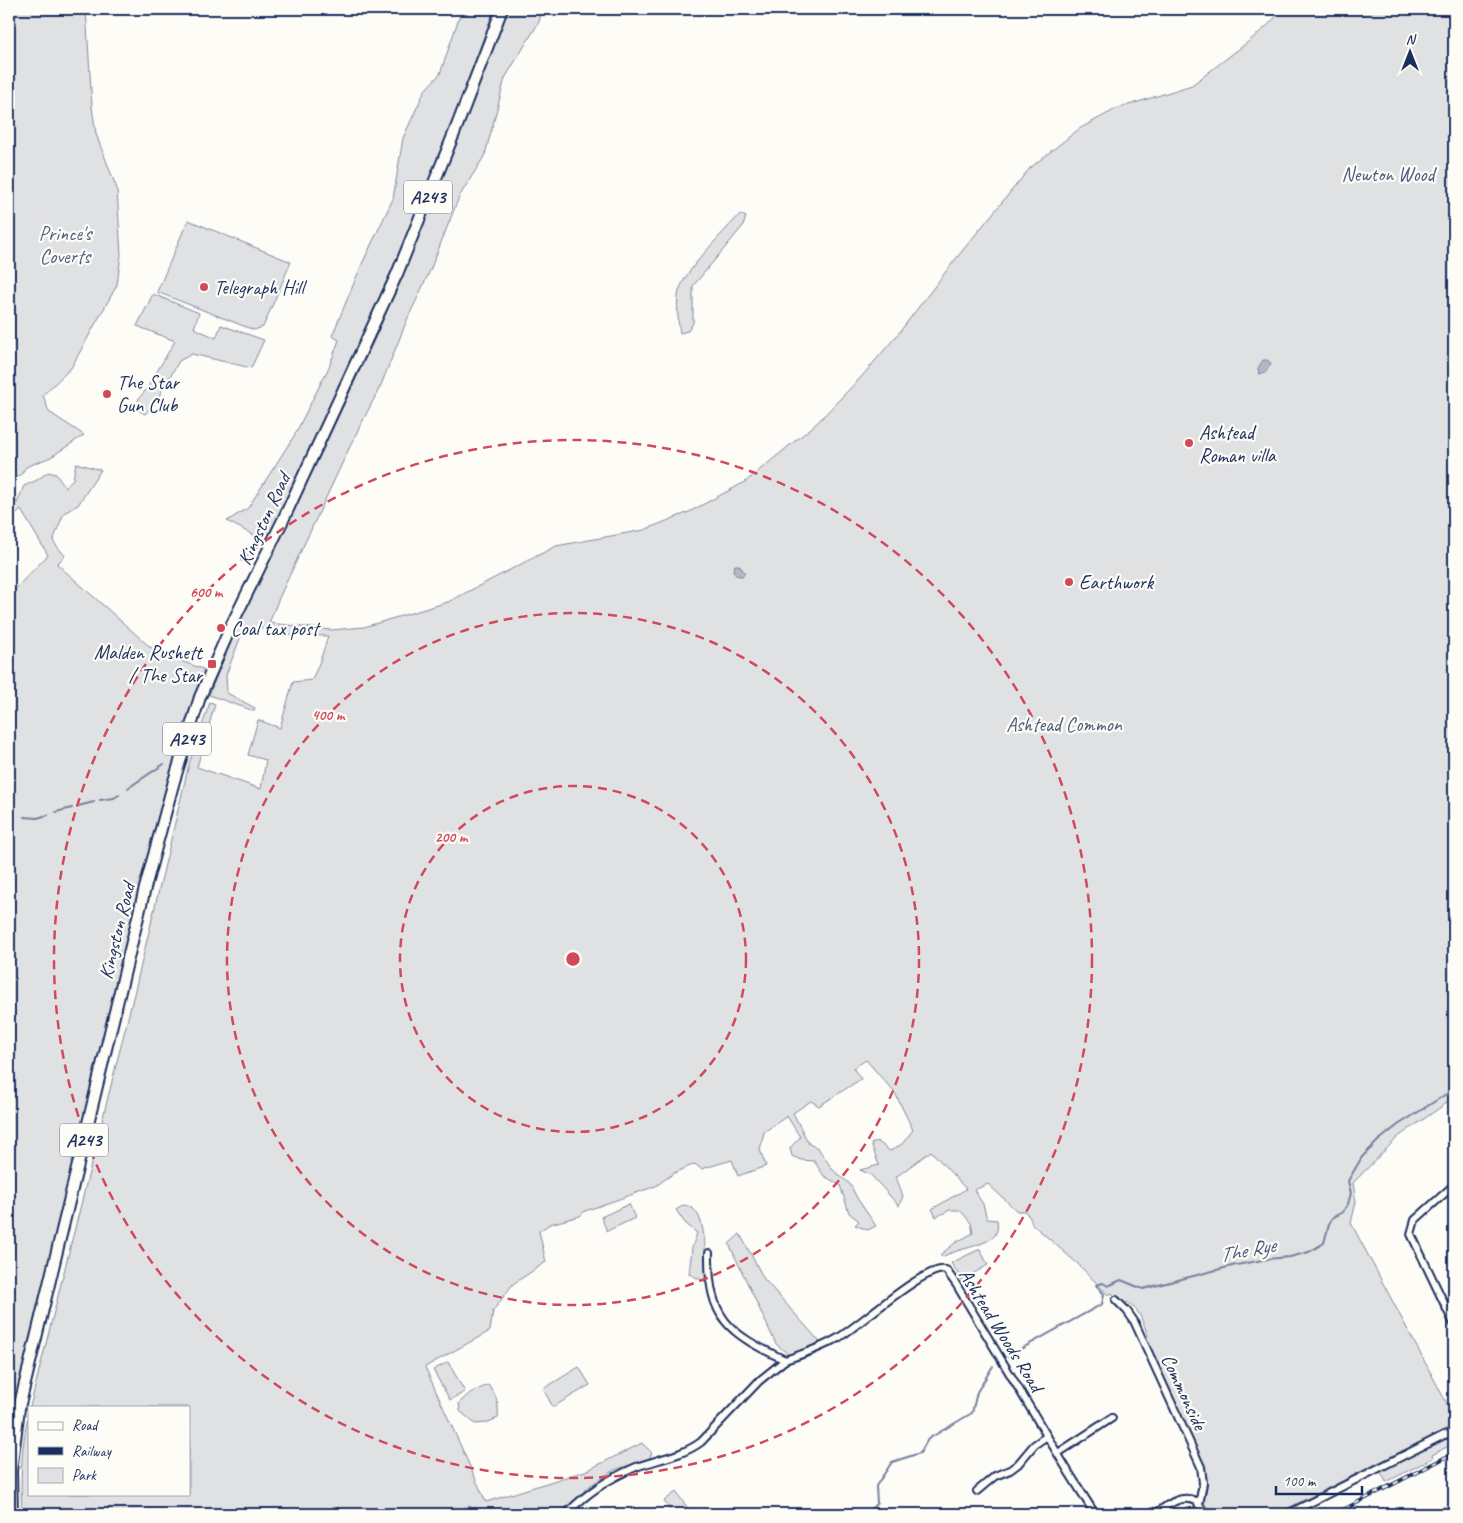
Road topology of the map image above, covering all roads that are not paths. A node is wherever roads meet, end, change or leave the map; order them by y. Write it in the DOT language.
graph roads {
  1 [pos="502,9"];
  2 [pos="1454,1184"];
  3 [pos="709,1253"];
  4 [pos="1116,1300"];
  5 [pos="1454,1324"];
  6 [pos="785,1360"];
  7 [pos="1112,1418"];
  8 [pos="1454,1433"];
  9 [pos="1047,1436"];
  10 [pos="1058,1453"];
  11 [pos="977,1491"];
  12 [pos="1199,1505"];
  13 [pos="12,1514"];
  14 [pos="566,1514"];
  15 [pos="1095,1514"];
  16 [pos="1155,1514"];
  17 [pos="1205,1514"];
  18 [pos="1288,1514"];
  1 -- 13 [label="highway, Kingston Road / A243"];
  2 -- 5 [label="street"];
  3 -- 6 [label="street"];
  4 -- 12 [label="street, Commonside"];
  6 -- 9 [label="street, Ashtead Woods Road"];
  6 -- 14 [label="street, Ashtead Woods Road"];
  7 -- 10 [label="street"];
  8 -- 18 [label="street"];
  9 -- 10 [label="street, Ashtead Woods Road"];
  9 -- 11 [label="street"];
  10 -- 15 [label="street, Ashtead Woods Road"];
  12 -- 16 [label="street"];
  12 -- 17 [label="street"];
}
